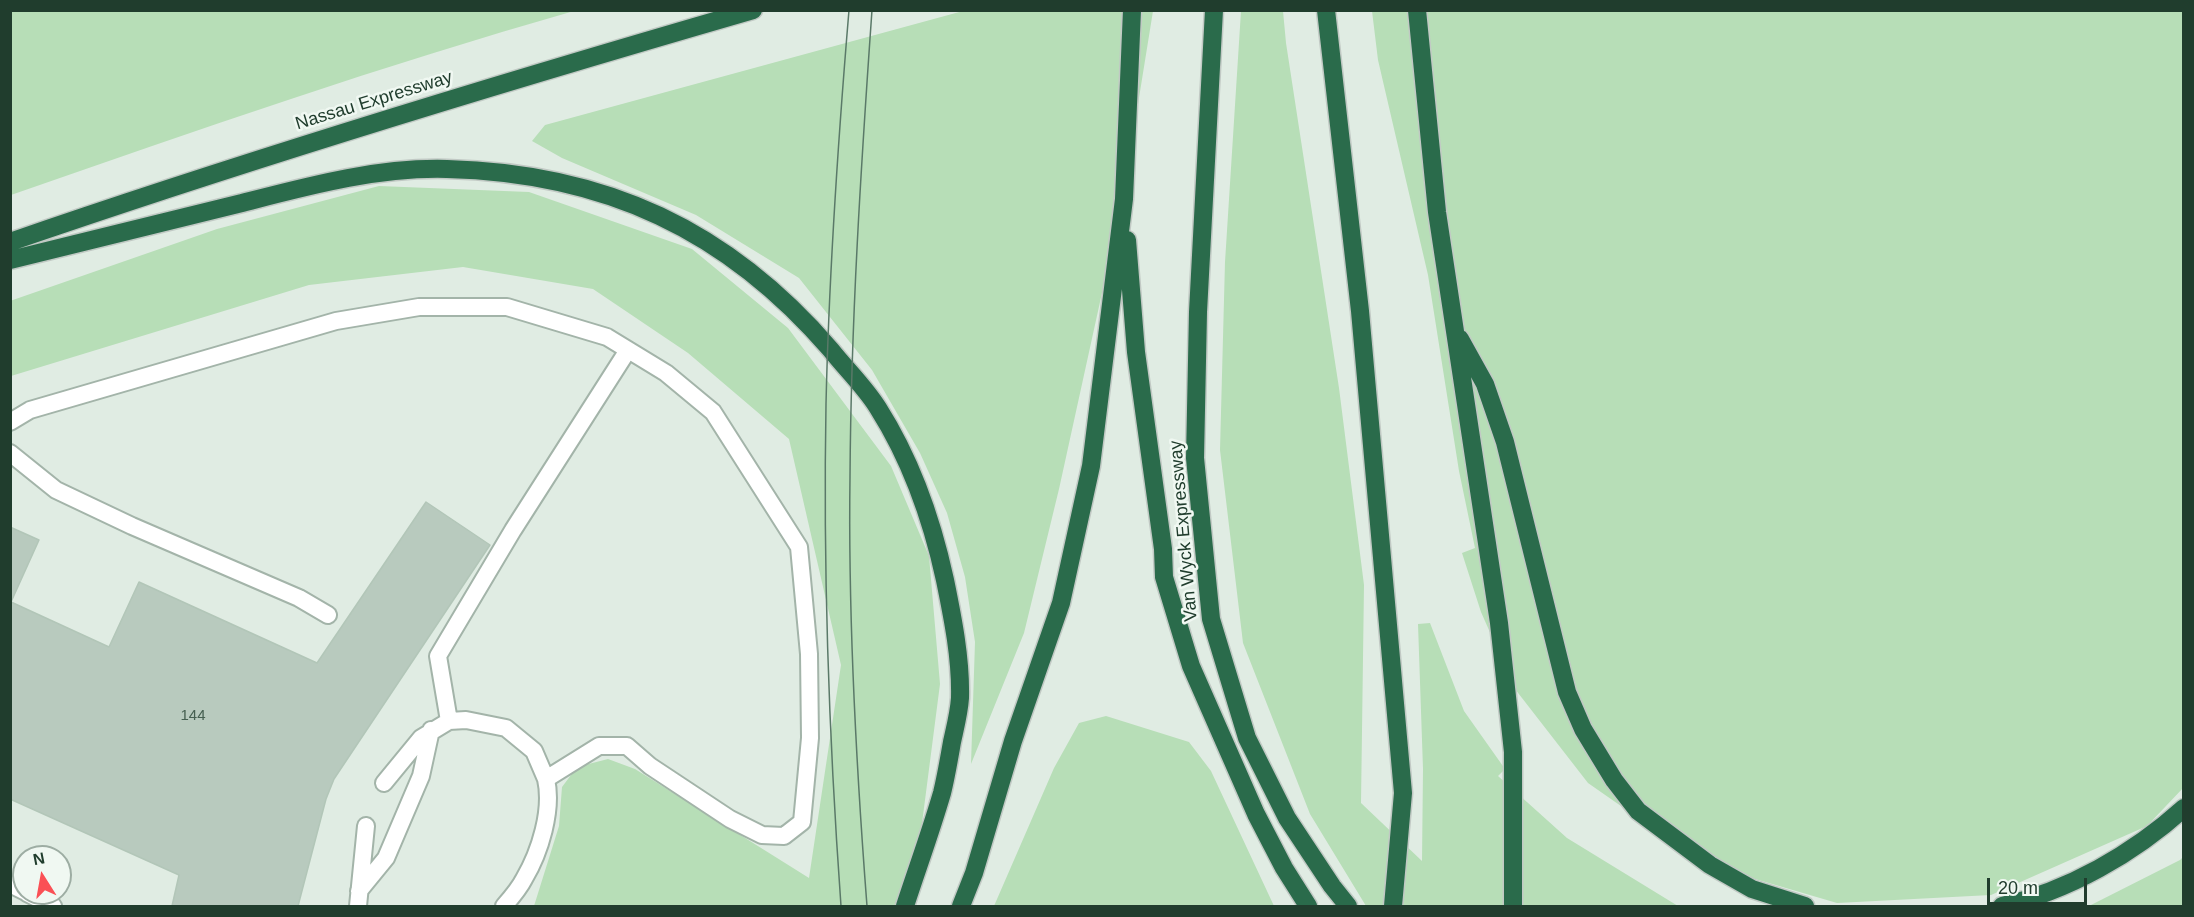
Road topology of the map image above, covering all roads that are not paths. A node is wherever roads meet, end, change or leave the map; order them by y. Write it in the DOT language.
graph roads {
  1 [pos="753,10"];
  2 [pos="1132,10"];
  3 [pos="1214,10"];
  4 [pos="1326,10"];
  5 [pos="1417,10"];
  6 [pos="1124,199"];
  7 [pos="10,242"];
  8 [pos="10,260"];
  9 [pos="1454,330"];
  10 [pos="628,350"];
  11 [pos="10,422"];
  12 [pos="10,453"];
  13 [pos="328,615"];
  14 [pos="449,721"];
  15 [pos="431,730"];
  16 [pos="546,779"];
  17 [pos="384,783"];
  18 [pos="2184,808"];
  19 [pos="366,826"];
  20 [pos="359,902"];
  21 [pos="504,906"];
  22 [pos="905,906"];
  23 [pos="960,906"];
  24 [pos="1308,906"];
  25 [pos="1348,906"];
  26 [pos="1393,906"];
  27 [pos="1513,906"];
  28 [pos="1805,906"];
  29 [pos="2002,906"];
  1 -- 7 [label="highway, Nassau Expressway"];
  2 -- 6 [label="highway"];
  3 -- 25 [label="highway, Van Wyck Expressway"];
  4 -- 26 [label="highway"];
  5 -- 9 [label="highway"];
  6 -- 23 [label="highway"];
  6 -- 24 [label="highway"];
  8 -- 22 [label="highway"];
  9 -- 27 [label="highway"];
  9 -- 28 [label="highway"];
  10 -- 11 [label="lane"];
  10 -- 14 [label="lane"];
  10 -- 16 [label="lane"];
  12 -- 13 [label="lane"];
  14 -- 15 [label="lane"];
  14 -- 16 [label="lane"];
  15 -- 17 [label="lane"];
  15 -- 20 [label="lane"];
  16 -- 21 [label="lane"];
  18 -- 29 [label="highway"];
  19 -- 20 [label="lane"];
}
